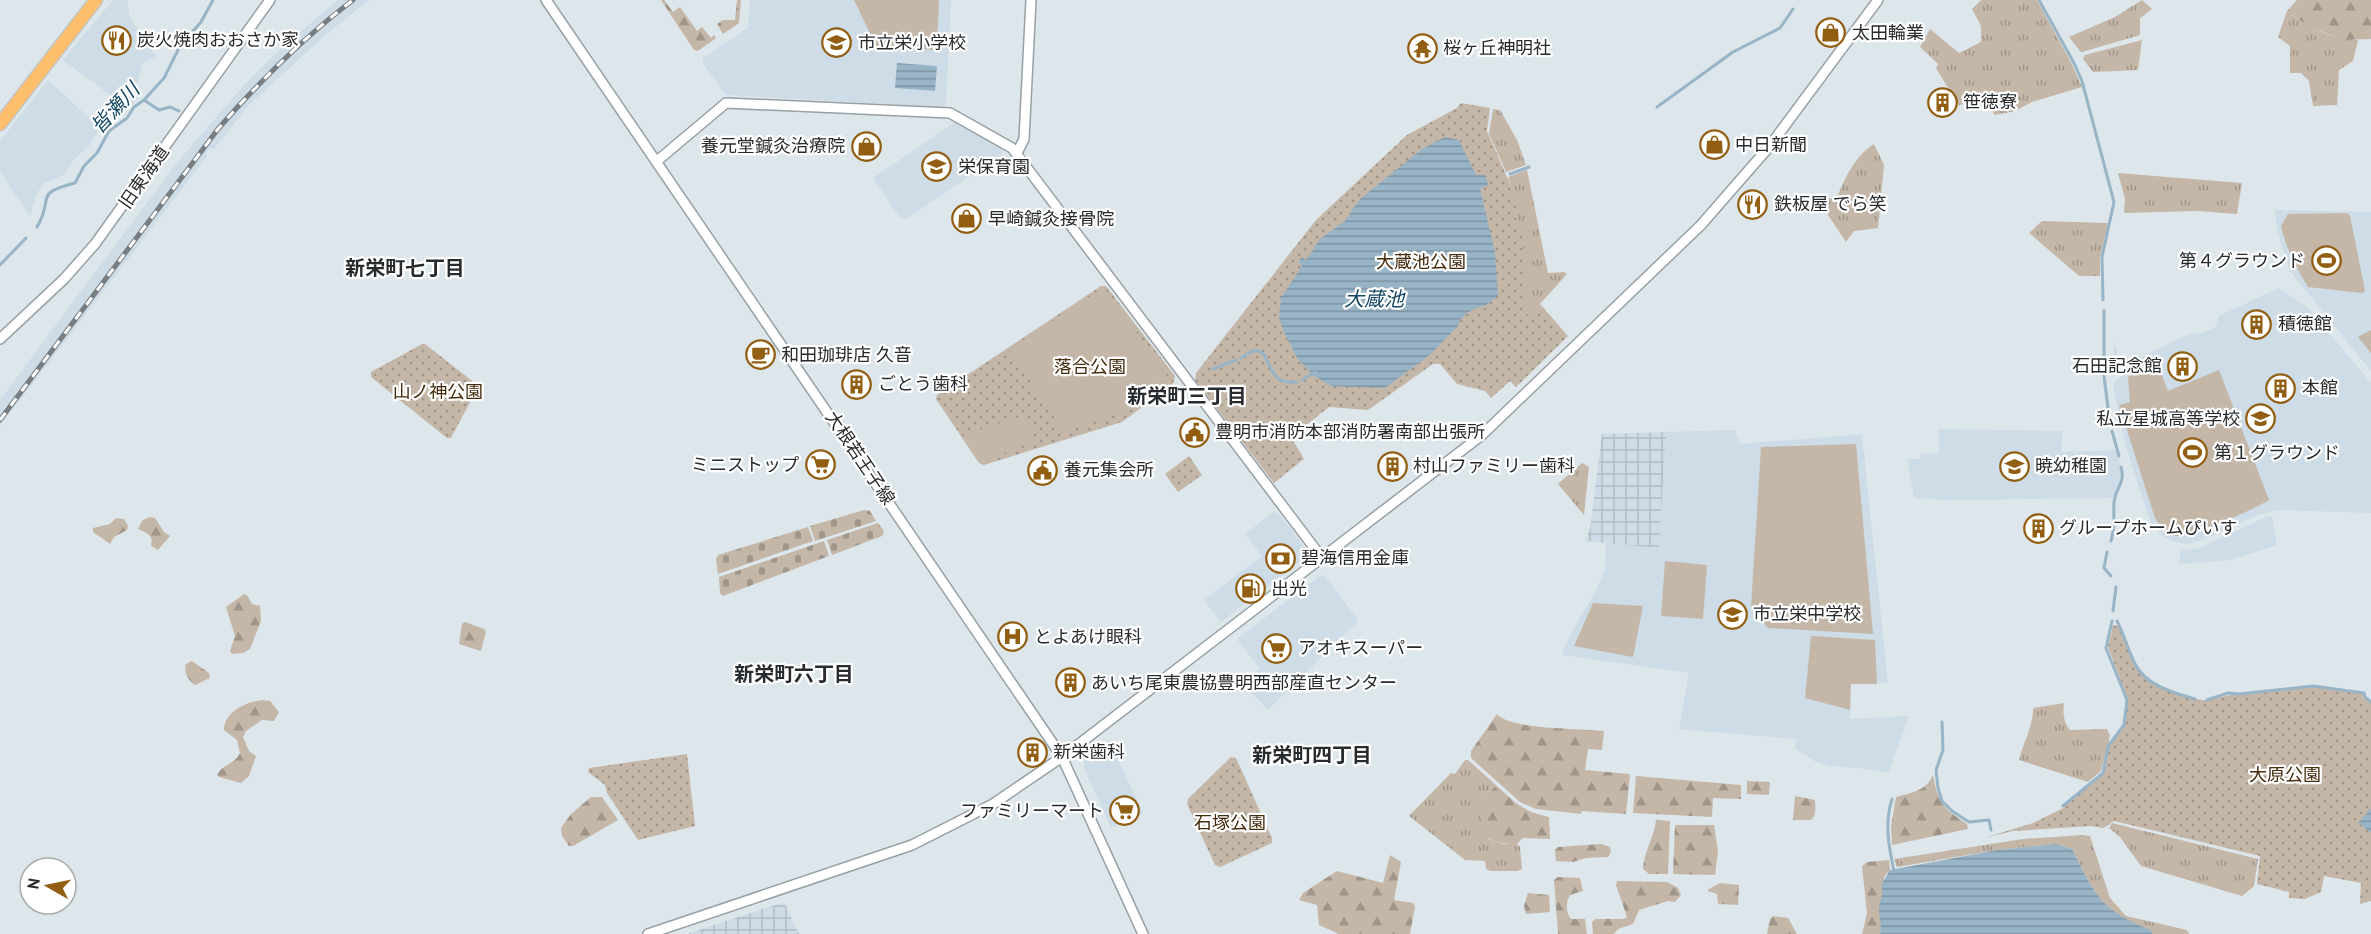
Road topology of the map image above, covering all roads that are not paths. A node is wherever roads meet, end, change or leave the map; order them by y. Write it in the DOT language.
graph roads {
  1 [pos="96,0"];
  2 [pos="270,0"];
  3 [pos="546,0"];
  4 [pos="1031,0"];
  5 [pos="1878,0"];
  6 [pos="0,124"];
  7 [pos="1017,153"];
  8 [pos="657,161"];
  9 [pos="0,339"];
  10 [pos="1322,558"];
  11 [pos="1062,757"];
  12 [pos="648,934"];
  13 [pos="1143,934"];
  1 -- 6 [label="highway"];
  2 -- 9 [label="street, 旧東海道"];
  3 -- 8 [label="street, 大根若王子線"];
  4 -- 7 [label="street"];
  5 -- 10 [label="street"];
  7 -- 8 [label="street"];
  7 -- 10 [label="street"];
  8 -- 11 [label="street, 大根若王子線"];
  10 -- 11 [label="street"];
  11 -- 12 [label="street"];
  11 -- 13 [label="street, 大根若王子線"];
}
